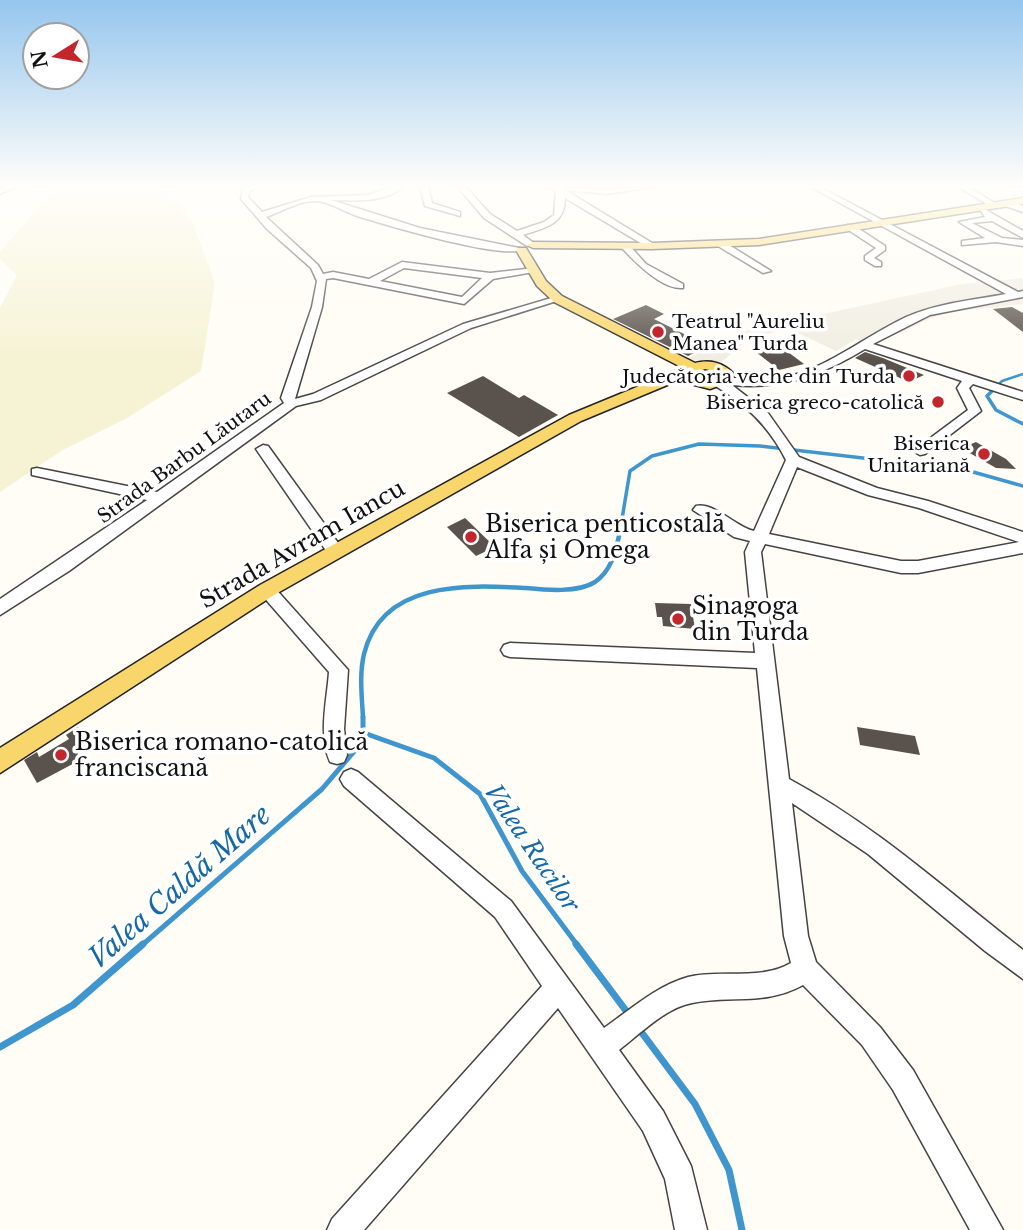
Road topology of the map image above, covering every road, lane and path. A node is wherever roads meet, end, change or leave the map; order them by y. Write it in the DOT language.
graph roads {
  1 [pos="289,243"];
  2 [pos="495,243"];
  3 [pos="523,243"];
  4 [pos="648,243"];
  5 [pos="729,243"];
  6 [pos="875,243"];
  7 [pos="925,243"];
  8 [pos="721,244"];
  9 [pos="625,246"];
  10 [pos="652,246"];
  11 [pos="526,248"];
  12 [pos="878,264"];
  13 [pos="534,271"];
  14 [pos="766,271"];
  15 [pos="490,276"];
  16 [pos="321,277"];
  17 [pos="370,283"];
  18 [pos="679,286"];
  19 [pos="1020,295"];
  20 [pos="558,299"];
  21 [pos="864,345"];
  22 [pos="691,369"];
  23 [pos="974,380"];
  24 [pos="719,383"];
  25 [pos="641,391"];
  26 [pos="1023,396"];
  27 [pos="292,403"];
  28 [pos="263,449"];
  29 [pos="920,451"];
  30 [pos="792,458"];
  31 [pos="37,472"];
  32 [pos="161,498"];
  33 [pos="701,510"];
  34 [pos="999,530"];
  35 [pos="757,537"];
  36 [pos="1023,538"];
  37 [pos="1016,549"];
  38 [pos="335,551"];
  39 [pos="267,590"];
  40 [pos="0,608"];
  41 [pos="510,650"];
  42 [pos="765,661"];
  43 [pos="337,755"];
  44 [pos="0,762"];
  45 [pos="351,779"];
  46 [pos="780,785"];
  47 [pos="1023,966"];
  48 [pos="805,969"];
  49 [pos="559,987"];
  50 [pos="601,1047"];
  51 [pos="343,1230"];
  52 [pos="691,1230"];
  53 [pos="987,1230"];
  1 -- 16 [label="street"];
  2 -- 11 [label="street"];
  3 -- 11 [label="street"];
  4 -- 10 [label="street"];
  5 -- 8 [label="main road"];
  6 -- 12 [label="street"];
  7 -- 19 [label="street"];
  8 -- 10 [label="main road"];
  8 -- 14 [label="street"];
  9 -- 10 [label="main road"];
  9 -- 11 [label="main road"];
  9 -- 18 [label="street"];
  11 -- 13 [label="main road"];
  13 -- 15 [label="street"];
  13 -- 20 [label="main road"];
  15 -- 17 [label="street"];
  15 -- 17 [label="street"];
  16 -- 17 [label="street"];
  16 -- 27 [label="street"];
  19 -- 21 [label="street"];
  20 -- 22 [label="main road"];
  20 -- 27 [label="street, Strada Barbu Lăutaru"];
  21 -- 23 [label="street"];
  21 -- 24 [label="street"];
  22 -- 24 [label="main road"];
  22 -- 25 [label="main road, Strada Avram Iancu"];
  23 -- 26 [label="street"];
  23 -- 29 [label="street"];
  24 -- 25 [label="main road, Strada Avram Iancu"];
  24 -- 30 [label="street"];
  25 -- 38 [label="main road, Strada Avram Iancu"];
  27 -- 32 [label="street, Strada Barbu Lăutaru"];
  28 -- 38 [label="street"];
  30 -- 34 [label="street"];
  30 -- 35 [label="street"];
  31 -- 32 [label="street"];
  32 -- 40 [label="street, Strada Barbu Lăutaru"];
  33 -- 35 [label="street"];
  34 -- 36 [label="street"];
  34 -- 37 [label="street"];
  35 -- 37 [label="street"];
  35 -- 42 [label="street"];
  38 -- 39 [label="main road, Strada Avram Iancu"];
  39 -- 43 [label="street"];
  39 -- 44 [label="main road, Strada Avram Iancu"];
  41 -- 42 [label="street"];
  42 -- 46 [label="street"];
  45 -- 49 [label="street"];
  46 -- 47 [label="street"];
  46 -- 48 [label="street"];
  48 -- 50 [label="street"];
  48 -- 53 [label="street"];
  49 -- 50 [label="street"];
  49 -- 51 [label="street"];
  50 -- 52 [label="street"];
}
